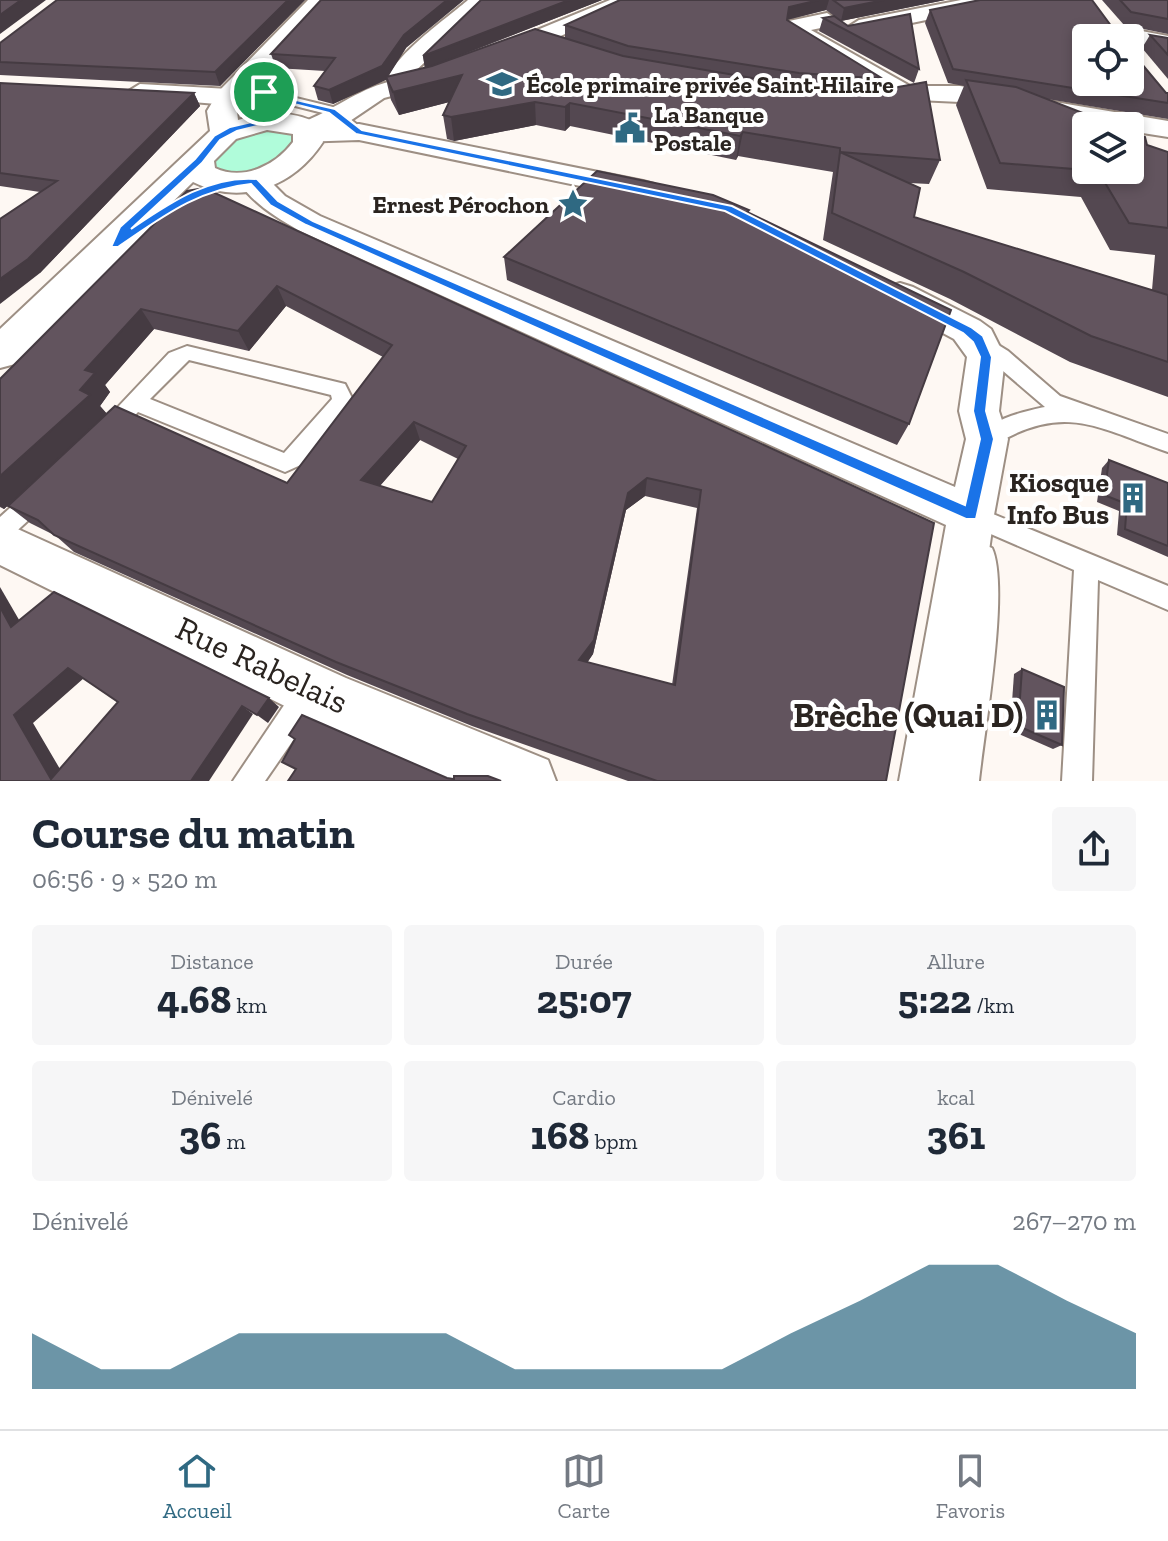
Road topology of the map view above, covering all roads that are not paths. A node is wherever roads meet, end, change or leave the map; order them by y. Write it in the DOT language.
graph roads {
  1 [pos="321,0"];
  2 [pos="481,0"];
  3 [pos="628,0"];
  4 [pos="993,0"];
  5 [pos="791,5"];
  6 [pos="1097,11"];
  7 [pos="1107,24"];
  8 [pos="836,25"];
  9 [pos="536,40"];
  10 [pos="1168,43"];
  11 [pos="870,45"];
  12 [pos="1144,45"];
  13 [pos="570,49"];
  14 [pos="911,68"];
  15 [pos="401,86"];
  16 [pos="242,88"];
  17 [pos="112,91"];
  18 [pos="937,91"];
  19 [pos="905,94"];
  20 [pos="868,103"];
  21 [pos="1072,117"];
  22 [pos="266,121"];
  23 [pos="350,124"];
  24 [pos="1144,127"];
  25 [pos="1168,129"];
  26 [pos="225,133"];
  27 [pos="308,133"];
  28 [pos="198,161"];
  29 [pos="239,182"];
  30 [pos="679,197"];
  31 [pos="114,245"];
  32 [pos="872,281"];
  33 [pos="54,298"];
  34 [pos="0,333"];
  35 [pos="978,339"];
  36 [pos="0,353"];
  37 [pos="135,402"];
  38 [pos="1082,415"];
  39 [pos="987,439"];
  40 [pos="1168,443"];
  41 [pos="95,445"];
  42 [pos="53,484"];
  43 [pos="971,515"];
  44 [pos="0,532"];
  45 [pos="0,542"];
  46 [pos="1086,564"];
  47 [pos="1168,598"];
  48 [pos="311,690"];
  49 [pos="248,781"];
  50 [pos="527,781"];
  51 [pos="928,781"];
  52 [pos="964,781"];
  53 [pos="1077,781"];
  1 -- 16 [label="main road"];
  2 -- 15 [label="street"];
  3 -- 9 [label="street"];
  4 -- 8 [label="street"];
  5 -- 8 [label="street"];
  6 -- 7 [label="street"];
  8 -- 11 [label="street"];
  8 -- 19 [label="street"];
  9 -- 13 [label="street"];
  9 -- 15 [label="street"];
  10 -- 12 [label="street"];
  14 -- 18 [label="street"];
  15 -- 23 [label="street"];
  16 -- 17 [label="street"];
  16 -- 22 [label="main road"];
  16 -- 23 [label="lane"];
  16 -- 26 [label="main road"];
  18 -- 19 [label="street"];
  18 -- 21 [label="street"];
  19 -- 20 [label="street"];
  22 -- 26 [label="main road"];
  22 -- 27 [label="main road"];
  23 -- 27 [label="street"];
  23 -- 30 [label="street"];
  24 -- 25 [label="street"];
  26 -- 28 [label="main road"];
  27 -- 29 [label="main road"];
  28 -- 29 [label="main road"];
  28 -- 31 [label="main road"];
  29 -- 31 [label="main road"];
  29 -- 43 [label="street"];
  31 -- 33 [label="main road"];
  32 -- 35 [label="street"];
  33 -- 34 [label="main road"];
  33 -- 36 [label="main road"];
  35 -- 38 [label="lane"];
  35 -- 39 [label="street"];
  37 -- 37 [label="lane"];
  37 -- 41 [label="lane"];
  38 -- 39 [label="lane"];
  38 -- 40 [label="lane"];
  39 -- 43 [label="street"];
  42 -- 44 [label="lane"];
  43 -- 46 [label="lane"];
  43 -- 51 [label="street"];
  43 -- 52 [label="lane"];
  45 -- 48 [label="street, Rue Rabelais"];
  46 -- 47 [label="lane"];
  46 -- 53 [label="lane"];
  48 -- 49 [label="lane"];
  48 -- 50 [label="street, Rue Rabelais"];
}
